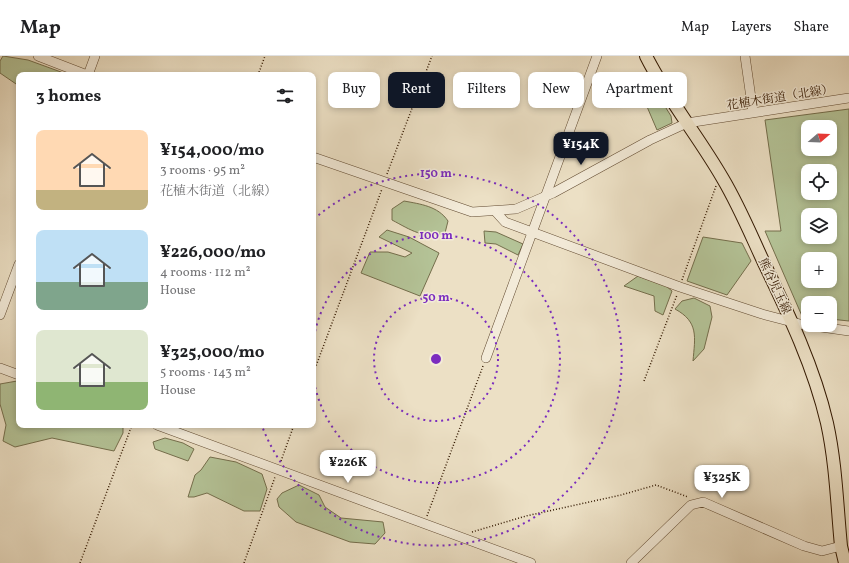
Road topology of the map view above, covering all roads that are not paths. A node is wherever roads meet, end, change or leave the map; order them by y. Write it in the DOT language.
graph roads {
  1 [pos="38,56"];
  2 [pos="94,56"];
  3 [pos="597,56"];
  4 [pos="646,56"];
  5 [pos="745,56"];
  6 [pos="79,72"];
  7 [pos="88,72"];
  8 [pos="849,98"];
  9 [pos="753,112"];
  10 [pos="687,123"];
  11 [pos="316,158"];
  12 [pos="545,197"];
  13 [pos="495,211"];
  14 [pos="532,232"];
  15 [pos="16,272"];
  16 [pos="0,315"];
  17 [pos="792,322"];
  18 [pos="849,331"];
  19 [pos="486,358"];
  20 [pos="0,368"];
  21 [pos="16,374"];
  22 [pos="165,428"];
  23 [pos="841,546"];
  24 [pos="530,563"];
  25 [pos="631,563"];
  26 [pos="845,563"];
  1 -- 6 [label="street"];
  2 -- 7 [label="street"];
  3 -- 12 [label="street"];
  4 -- 10 [label="main road, 熊谷児玉線"];
  5 -- 9 [label="street"];
  8 -- 9 [label="street, 花植木街道（北線）"];
  9 -- 10 [label="street, 花植木街道（北線）"];
  10 -- 12 [label="street, 花植木街道（北線）"];
  10 -- 17 [label="main road, 熊谷児玉線"];
  11 -- 13 [label="street, 花植木街道（北線）"];
  12 -- 13 [label="street, 花植木街道（北線）"];
  12 -- 14 [label="street"];
  13 -- 14 [label="street"];
  14 -- 17 [label="street"];
  14 -- 19 [label="street"];
  15 -- 16 [label="street"];
  17 -- 18 [label="street"];
  17 -- 23 [label="main road, 熊谷児玉線"];
  20 -- 21 [label="street"];
  22 -- 24 [label="street"];
  23 -- 25 [label="street"];
  23 -- 26 [label="main road, 熊谷児玉線"];
}
